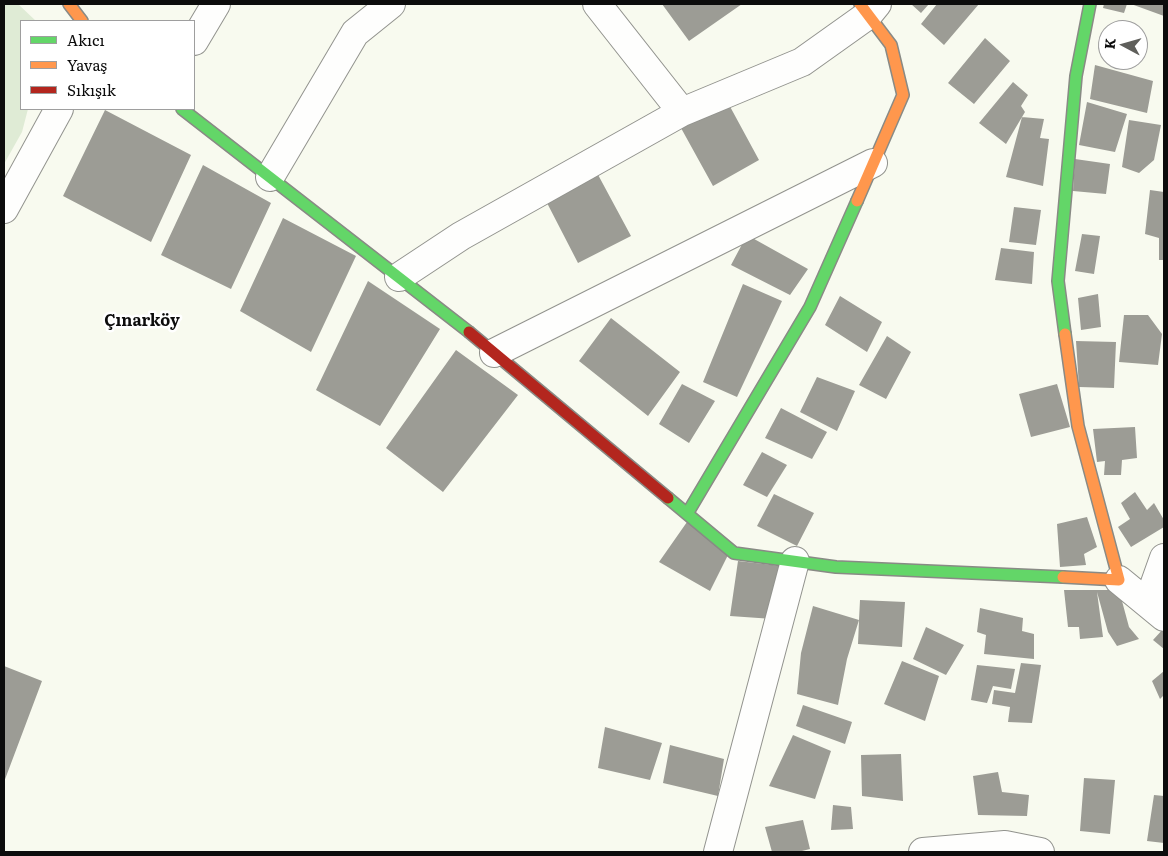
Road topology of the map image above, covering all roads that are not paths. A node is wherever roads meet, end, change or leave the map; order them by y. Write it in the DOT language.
graph roads {
  1 [pos="69,4"];
  2 [pos="216,4"];
  3 [pos="597,4"];
  4 [pos="1090,4"];
  5 [pos="868,7"];
  6 [pos="376,8"];
  7 [pos="81,20"];
  8 [pos="195,39"];
  9 [pos="57,110"];
  10 [pos="183,110"];
  11 [pos="682,112"];
  12 [pos="873,163"];
  13 [pos="270,177"];
  14 [pos="4,209"];
  15 [pos="400,277"];
  16 [pos="494,353"];
  17 [pos="687,514"];
  18 [pos="1164,558"];
  19 [pos="795,561"];
  20 [pos="1119,580"];
  21 [pos="1156,610"];
  22 [pos="718,852"];
  23 [pos="923,852"];
  24 [pos="1040,852"];
  1 -- 7 [label="street"];
  2 -- 8 [label="street"];
  3 -- 11 [label="street"];
  4 -- 20 [label="street"];
  5 -- 11 [label="street"];
  5 -- 12 [label="street"];
  6 -- 13 [label="street"];
  9 -- 14 [label="street"];
  10 -- 13 [label="street"];
  11 -- 15 [label="street"];
  12 -- 16 [label="street"];
  12 -- 17 [label="street"];
  13 -- 15 [label="street"];
  15 -- 16 [label="street"];
  16 -- 17 [label="street"];
  17 -- 19 [label="street"];
  18 -- 21 [label="street"];
  19 -- 20 [label="street"];
  19 -- 22 [label="street"];
  20 -- 21 [label="street"];
  23 -- 24 [label="street"];
}
